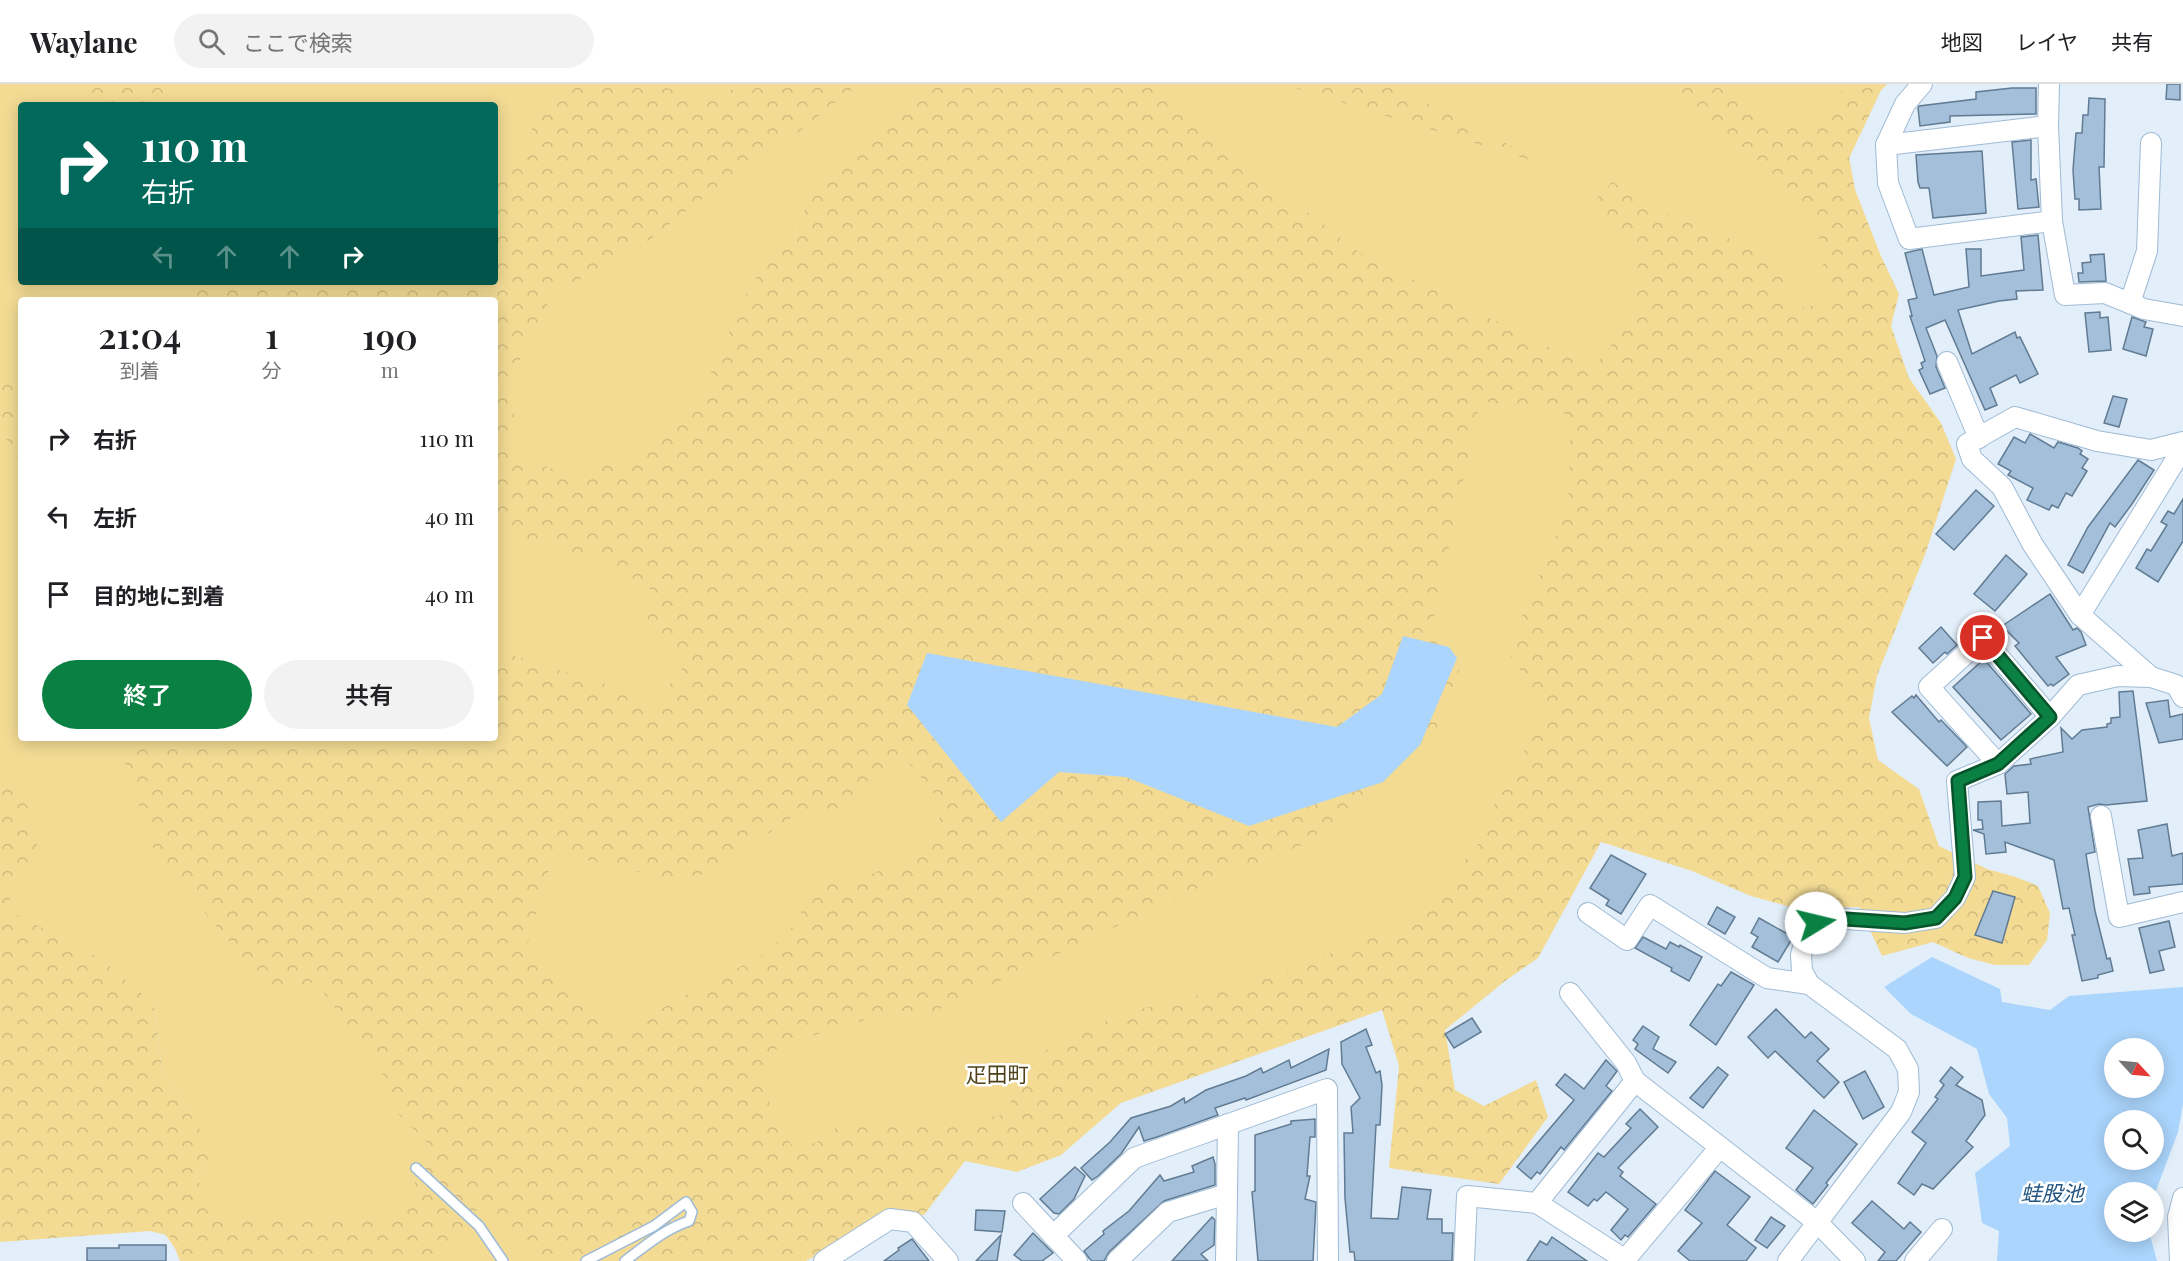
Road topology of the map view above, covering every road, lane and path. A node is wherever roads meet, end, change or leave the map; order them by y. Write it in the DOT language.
graph roads {
  1 [pos="1922,84"];
  2 [pos="2049,84"];
  3 [pos="2048,126"];
  4 [pos="2151,143"];
  5 [pos="1886,145"];
  6 [pos="2052,220"];
  7 [pos="2130,303"];
  8 [pos="2183,316"];
  9 [pos="1947,362"];
  10 [pos="1979,438"];
  11 [pos="2183,442"];
  12 [pos="2183,448"];
  13 [pos="2080,615"];
  14 [pos="2151,676"];
  15 [pos="2180,685"];
  16 [pos="2050,717"];
  17 [pos="1998,764"];
  18 [pos="2101,816"];
  19 [pos="2183,902"];
  20 [pos="1588,913"];
  21 [pos="1809,984"];
  22 [pos="1570,993"];
  23 [pos="1635,1081"];
  24 [pos="1228,1124"];
  25 [pos="1720,1147"];
  26 [pos="416,1168"];
  27 [pos="1227,1194"];
  28 [pos="2183,1198"];
  29 [pos="1023,1203"];
  30 [pos="1538,1203"];
  31 [pos="1818,1223"];
  32 [pos="1942,1229"];
  33 [pos="1053,1236"];
  34 [pos="845,1256"];
  35 [pos="1625,1260"];
  36 [pos="503,1261"];
  37 [pos="586,1261"];
  38 [pos="625,1261"];
  39 [pos="824,1261"];
  40 [pos="948,1261"];
  41 [pos="1077,1261"];
  42 [pos="1118,1261"];
  43 [pos="1227,1261"];
  44 [pos="1328,1261"];
  45 [pos="1464,1261"];
  46 [pos="1788,1261"];
  47 [pos="1855,1261"];
  48 [pos="1916,1261"];
  49 [pos="2180,1261"];
  1 -- 5 [label="street"];
  2 -- 3 [label="street"];
  3 -- 5 [label="street"];
  3 -- 6 [label="street"];
  4 -- 7 [label="street"];
  5 -- 6 [label="street"];
  6 -- 7 [label="street"];
  7 -- 8 [label="street"];
  9 -- 10 [label="street"];
  10 -- 11 [label="street"];
  10 -- 13 [label="street"];
  12 -- 13 [label="street"];
  13 -- 14 [label="street"];
  14 -- 15 [label="street"];
  14 -- 16 [label="street"];
  16 -- 17 [label="street"];
  16 -- 17 [label="street"];
  17 -- 21 [label="street"];
  18 -- 19 [label="street"];
  20 -- 21 [label="street"];
  21 -- 31 [label="street"];
  22 -- 23 [label="street"];
  23 -- 25 [label="street"];
  23 -- 30 [label="street"];
  24 -- 27 [label="street"];
  24 -- 33 [label="street"];
  24 -- 44 [label="street"];
  25 -- 31 [label="street"];
  25 -- 35 [label="street"];
  26 -- 36 [label="lane"];
  27 -- 42 [label="street"];
  27 -- 43 [label="street"];
  28 -- 49 [label="street"];
  29 -- 33 [label="street"];
  30 -- 35 [label="street"];
  30 -- 45 [label="street"];
  31 -- 46 [label="street"];
  31 -- 47 [label="street"];
  32 -- 48 [label="street"];
  33 -- 41 [label="street"];
  34 -- 39 [label="street"];
  34 -- 40 [label="street"];
  37 -- 38 [label="lane"];
}
